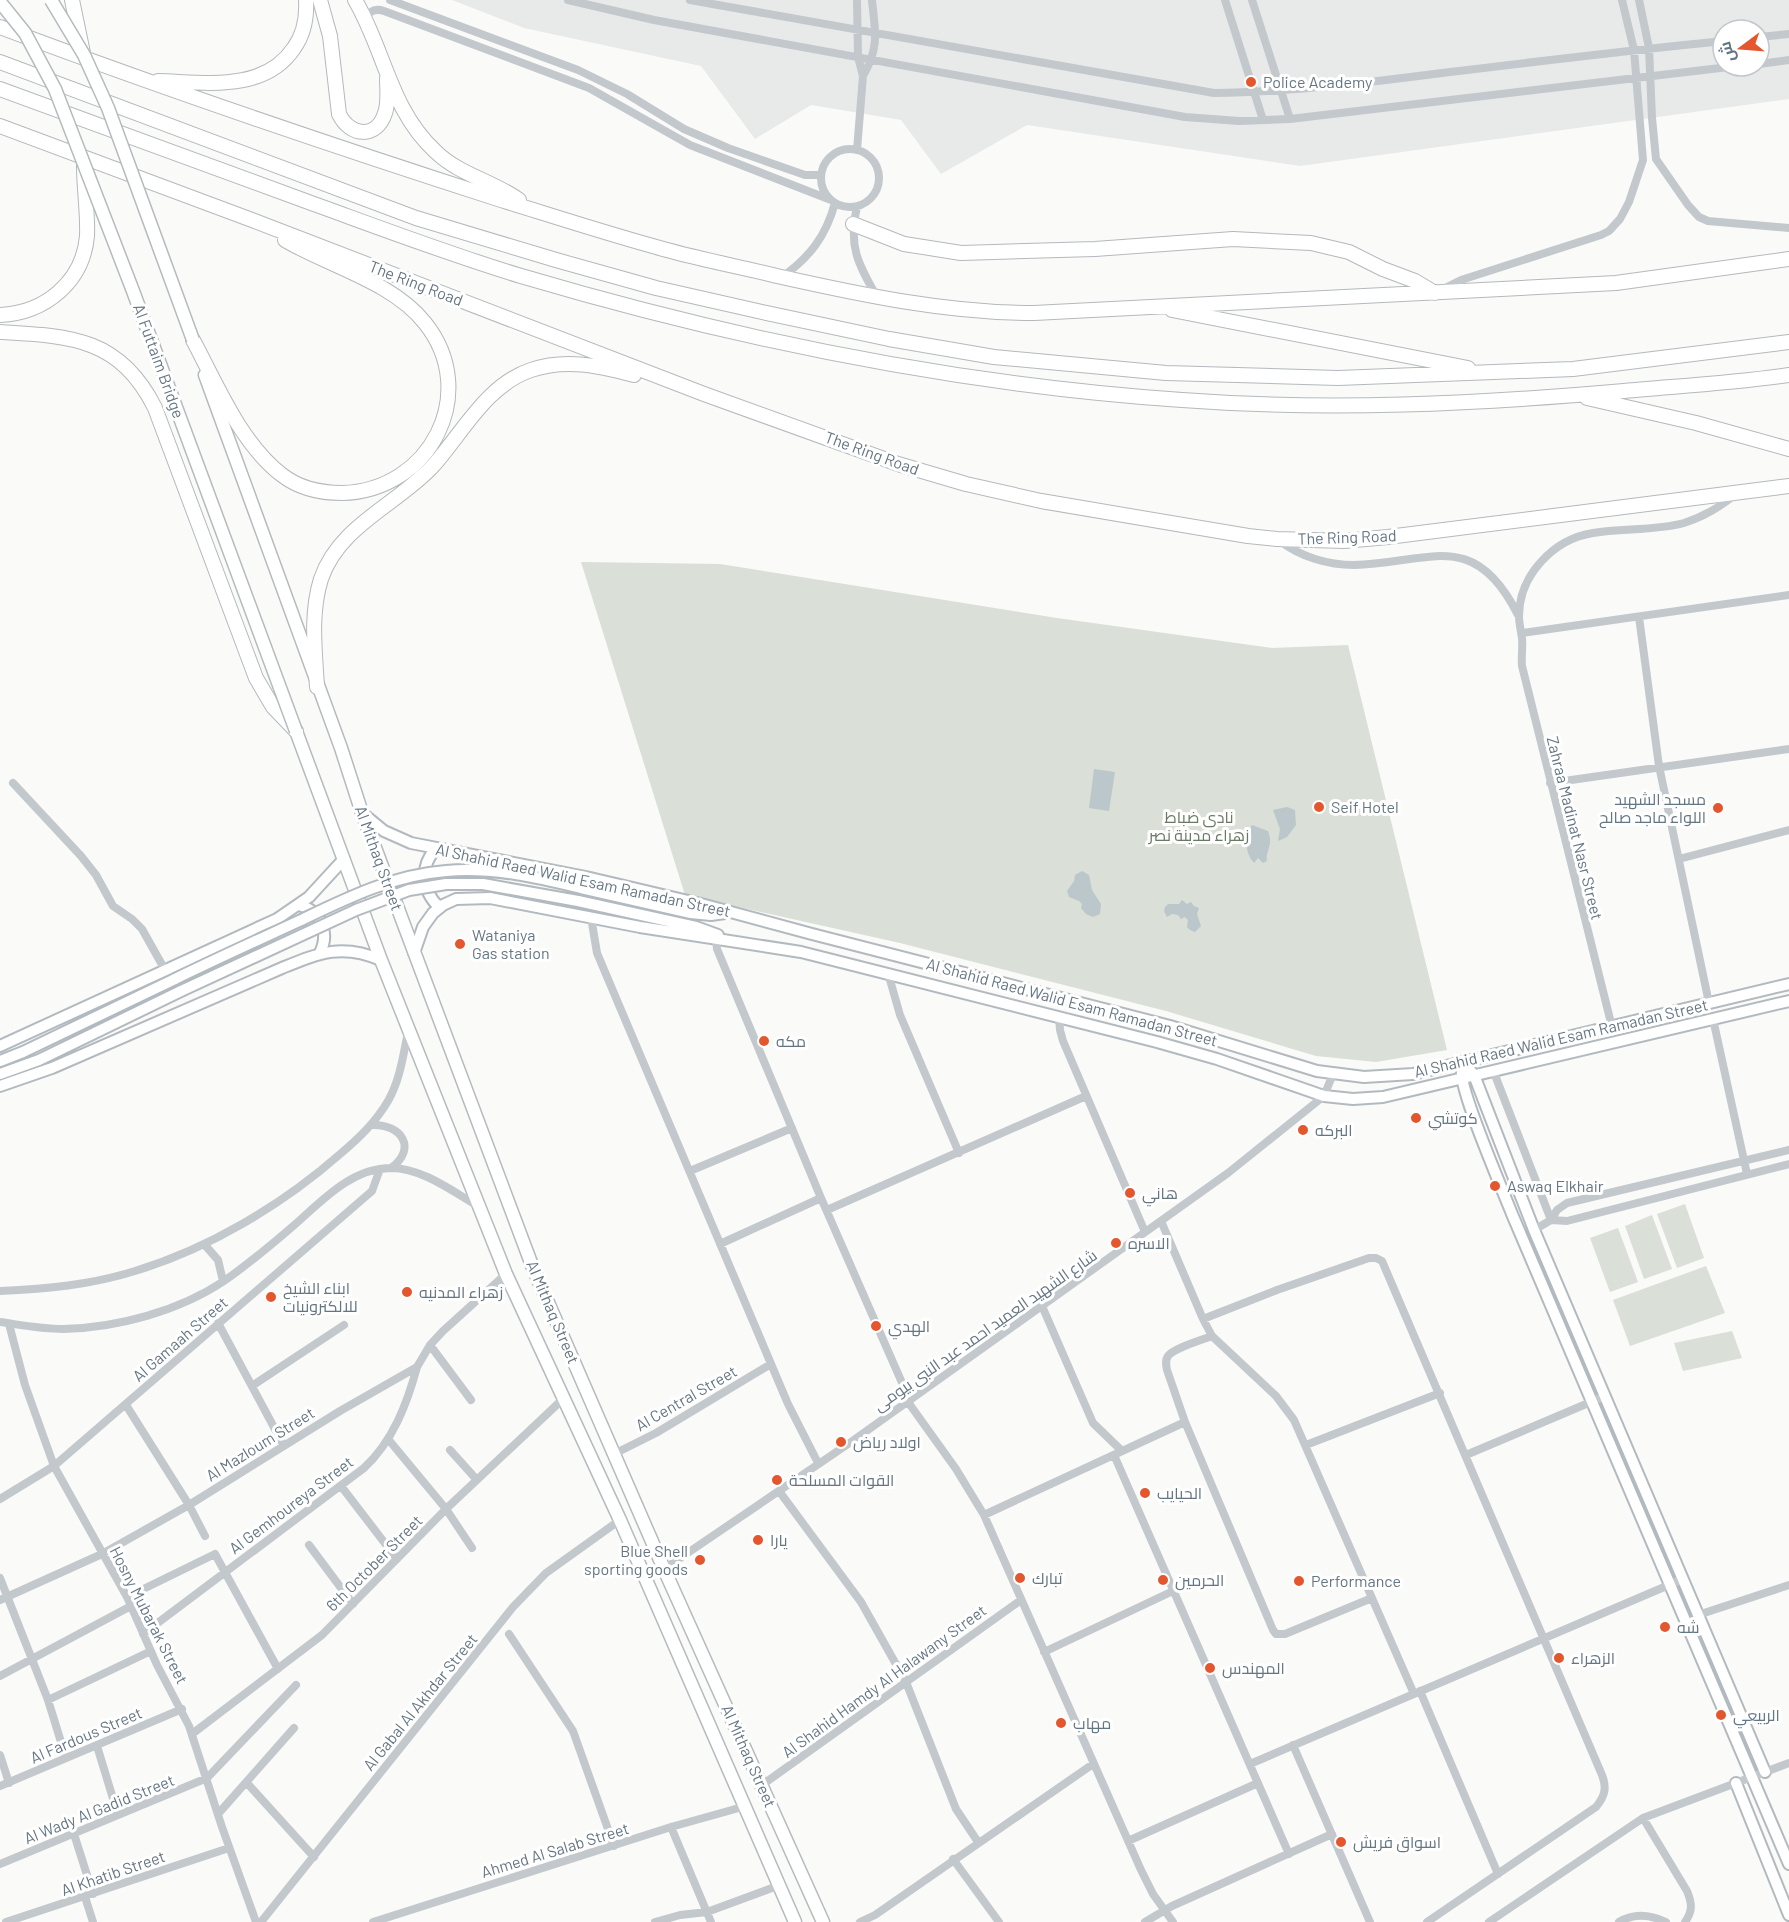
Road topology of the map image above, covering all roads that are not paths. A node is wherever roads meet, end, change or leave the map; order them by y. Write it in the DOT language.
graph roads {
  1 [pos="51,0"];
  2 [pos="72,0"];
  3 [pos="306,0"];
  4 [pos="320,0"];
  5 [pos="355,0"];
  6 [pos="390,0"];
  7 [pos="568,0"];
  8 [pos="690,0"];
  9 [pos="857,0"];
  10 [pos="872,0"];
  11 [pos="1225,0"];
  12 [pos="1252,0"];
  13 [pos="1622,0"];
  14 [pos="1639,0"];
  15 [pos="0,2"];
  16 [pos="423,13"];
  17 [pos="365,20"];
  18 [pos="419,24"];
  19 [pos="0,27"];
  20 [pos="858,31"];
  21 [pos="876,34"];
  22 [pos="1789,34"];
  23 [pos="1771,36"];
  24 [pos="1711,42"];
  25 [pos="1649,48"];
  26 [pos="1634,50"];
  27 [pos="84,55"];
  28 [pos="858,57"];
  29 [pos="873,59"];
  30 [pos="1789,60"];
  31 [pos="0,62"];
  32 [pos="1771,62"];
  33 [pos="1711,69"];
  34 [pos="387,74"];
  35 [pos="863,76"];
  36 [pos="1650,76"];
  37 [pos="1636,77"];
  38 [pos="143,81"];
  39 [pos="0,89"];
  40 [pos="1282,91"];
  41 [pos="1255,92"];
  42 [pos="1290,119"];
  43 [pos="1263,120"];
  44 [pos="0,126"];
  45 [pos="857,150"];
  46 [pos="84,166"];
  47 [pos="821,175"];
  48 [pos="833,201"];
  49 [pos="857,207"];
  50 [pos="530,209"];
  51 [pos="252,220"];
  52 [pos="854,224"];
  53 [pos="1789,228"];
  54 [pos="1789,260"];
  55 [pos="782,277"];
  56 [pos="1436,293"];
  57 [pos="877,297"];
  58 [pos="1155,306"];
  59 [pos="0,315"];
  60 [pos="0,332"];
  61 [pos="193,340"];
  62 [pos="1789,342"];
  63 [pos="1500,373"];
  64 [pos="1789,375"];
  65 [pos="704,394"];
  66 [pos="1579,395"];
  67 [pos="1789,449"];
  68 [pos="1789,486"];
  69 [pos="1737,493"];
  70 [pos="1277,539"];
  71 [pos="1789,595"];
  72 [pos="1519,617"];
  73 [pos="1639,617"];
  74 [pos="1521,633"];
  75 [pos="317,687"];
  76 [pos="296,731"];
  77 [pos="1789,749"];
  78 [pos="1659,766"];
  79 [pos="13,783"];
  80 [pos="1550,783"];
  81 [pos="362,813"];
  82 [pos="1789,830"];
  83 [pos="436,848"];
  84 [pos="344,859"];
  85 [pos="1679,859"];
  86 [pos="299,905"];
  87 [pos="439,907"];
  88 [pos="731,912"];
  89 [pos="591,917"];
  90 [pos="716,939"];
  91 [pos="730,941"];
  92 [pos="320,953"];
  93 [pos="414,953"];
  94 [pos="381,960"];
  95 [pos="936,966"];
  96 [pos="165,970"];
  97 [pos="888,973"];
  98 [pos="932,984"];
  99 [pos="1789,984"];
  100 [pos="1789,1002"];
  101 [pos="1709,1003"];
  102 [pos="1059,1017"];
  103 [pos="1713,1019"];
  104 [pos="1612,1028"];
  105 [pos="408,1030"];
  106 [pos="0,1046"];
  107 [pos="0,1061"];
  108 [pos="1464,1063"];
  109 [pos="1493,1070"];
  110 [pos="0,1074"];
  111 [pos="1333,1074"];
  112 [pos="1474,1075"];
  113 [pos="1461,1078"];
  114 [pos="0,1086"];
  115 [pos="1324,1095"];
  116 [pos="1086,1096"];
  117 [pos="372,1125"];
  118 [pos="792,1128"];
  119 [pos="1789,1150"];
  120 [pos="959,1153"];
  121 [pos="1744,1160"];
  122 [pos="1789,1164"];
  123 [pos="391,1168"];
  124 [pos="380,1169"];
  125 [pos="690,1171"];
  126 [pos="1747,1174"];
  127 [pos="821,1198"];
  128 [pos="478,1206"];
  129 [pos="1525,1208"];
  130 [pos="827,1210"];
  131 [pos="1512,1214"];
  132 [pos="1551,1220"];
  133 [pos="1161,1221"];
  134 [pos="1534,1230"];
  135 [pos="1145,1232"];
  136 [pos="204,1244"];
  137 [pos="720,1244"];
  138 [pos="506,1274"];
  139 [pos="223,1281"];
  140 [pos="0,1291"];
  141 [pos="1042,1306"];
  142 [pos="1203,1319"];
  143 [pos="0,1322"];
  144 [pos="218,1323"];
  145 [pos="9,1324"];
  146 [pos="344,1325"];
  147 [pos="1212,1336"];
  148 [pos="430,1345"];
  149 [pos="771,1364"];
  150 [pos="417,1367"];
  151 [pos="252,1386"];
  152 [pos="1440,1393"];
  153 [pos="1605,1396"];
  154 [pos="564,1398"];
  155 [pos="471,1400"];
  156 [pos="909,1401"];
  157 [pos="1592,1402"];
  158 [pos="126,1405"];
  159 [pos="1185,1422"];
  160 [pos="388,1439"];
  161 [pos="1306,1445"];
  162 [pos="284,1446"];
  163 [pos="450,1450"];
  164 [pos="1122,1451"];
  165 [pos="614,1454"];
  166 [pos="1114,1455"];
  167 [pos="1466,1455"];
  168 [pos="818,1463"];
  169 [pos="54,1466"];
  170 [pos="477,1480"];
  171 [pos="341,1486"];
  172 [pos="779,1491"];
  173 [pos="0,1500"];
  174 [pos="189,1504"];
  175 [pos="446,1509"];
  176 [pos="984,1515"];
  177 [pos="620,1520"];
  178 [pos="205,1536"];
  179 [pos="309,1545"];
  180 [pos="472,1548"];
  181 [pos="102,1554"];
  182 [pos="398,1559"];
  183 [pos="664,1569"];
  184 [pos="224,1572"];
  185 [pos="0,1578"];
  186 [pos="1683,1579"];
  187 [pos="1670,1585"];
  188 [pos="1789,1586"];
  189 [pos="1173,1591"];
  190 [pos="126,1597"];
  191 [pos="4,1598"];
  192 [pos="1372,1598"];
  193 [pos="1021,1600"];
  194 [pos="353,1604"];
  195 [pos="131,1606"];
  196 [pos="1698,1615"];
  197 [pos="143,1634"];
  198 [pos="508,1634"];
  199 [pos="1543,1639"];
  200 [pos="151,1651"];
  201 [pos="1044,1652"];
  202 [pos="32,1660"];
  203 [pos="278,1669"];
  204 [pos="0,1676"];
  205 [pos="906,1682"];
  206 [pos="296,1685"];
  207 [pos="1417,1693"];
  208 [pos="48,1700"];
  209 [pos="182,1710"];
  210 [pos="294,1728"];
  211 [pos="192,1734"];
  212 [pos="97,1746"];
  213 [pos="1293,1746"];
  214 [pos="0,1755"];
  215 [pos="66,1758"];
  216 [pos="1789,1763"];
  217 [pos="1093,1764"];
  218 [pos="1250,1764"];
  219 [pos="1765,1772"];
  220 [pos="1752,1777"];
  221 [pos="207,1778"];
  222 [pos="9,1782"];
  223 [pos="247,1783"];
  224 [pos="1258,1783"];
  225 [pos="1736,1783"];
  226 [pos="762,1785"];
  227 [pos="0,1786"];
  228 [pos="746,1806"];
  229 [pos="218,1814"];
  230 [pos="118,1815"];
  231 [pos="1643,1818"];
  232 [pos="671,1827"];
  233 [pos="74,1834"];
  234 [pos="1332,1834"];
  235 [pos="1128,1841"];
  236 [pos="978,1842"];
  237 [pos="614,1846"];
  238 [pos="229,1848"];
  239 [pos="1289,1854"];
  240 [pos="314,1857"];
  241 [pos="954,1859"];
  242 [pos="0,1864"];
  243 [pos="1789,1864"];
  244 [pos="1498,1874"];
  245 [pos="780,1885"];
  246 [pos="89,1896"];
  247 [pos="1164,1910"];
  248 [pos="707,1912"];
  249 [pos="1789,1915"];
  250 [pos="395,1919"];
  251 [pos="6,1922"];
  252 [pos="93,1922"];
  253 [pos="256,1922"];
  254 [pos="261,1922"];
  255 [pos="373,1922"];
  256 [pos="656,1922"];
  257 [pos="711,1922"];
  258 [pos="795,1922"];
  259 [pos="823,1922"];
  260 [pos="860,1922"];
  261 [pos="999,1922"];
  262 [pos="1145,1922"];
  263 [pos="1173,1922"];
  264 [pos="1370,1922"];
  265 [pos="1427,1922"];
  266 [pos="1489,1922"];
  267 [pos="1619,1922"];
  268 [pos="1666,1922"];
  269 [pos="1685,1922"];
  1 -- 27 [label="main road, bridge"];
  2 -- 27 [label="highway"];
  3 -- 38 [label="highway"];
  4 -- 34 [label="highway"];
  5 -- 17 [label="highway"];
  6 -- 16 [label="street"];
  7 -- 28 [label="street"];
  8 -- 20 [label="street"];
  9 -- 20 [label="street"];
  10 -- 21 [label="street"];
  11 -- 41 [label="street"];
  12 -- 40 [label="street"];
  13 -- 26 [label="street"];
  14 -- 25 [label="street"];
  15 -- 46 [label="main road, Al Futtaim Bridge, bridge"];
  16 -- 18 [label="street"];
  16 -- 47 [label="street"];
  17 -- 18 [label="street"];
  17 -- 34 [label="highway"];
  18 -- 48 [label="street"];
  19 -- 38 [label="highway"];
  20 -- 21 [label="street"];
  20 -- 28 [label="street"];
  21 -- 29 [label="street"];
  21 -- 41 [label="street"];
  22 -- 23 [label="street"];
  24 -- 25 [label="street"];
  25 -- 26 [label="street"];
  25 -- 36 [label="street"];
  26 -- 37 [label="street"];
  26 -- 40 [label="street"];
  27 -- 61 [label="main road, bridge"];
  28 -- 29 [label="street"];
  28 -- 35 [label="street"];
  29 -- 35 [label="street"];
  29 -- 43 [label="street"];
  30 -- 32 [label="street"];
  31 -- 63 [label="highway"];
  33 -- 36 [label="street"];
  34 -- 50 [label="highway"];
  35 -- 45 [label="street"];
  36 -- 37 [label="street"];
  36 -- 53 [label="street"];
  37 -- 42 [label="street"];
  37 -- 56 [label="street"];
  38 -- 50 [label="highway"];
  39 -- 66 [label="highway"];
  40 -- 41 [label="street"];
  40 -- 42 [label="street"];
  41 -- 43 [label="street"];
  42 -- 43 [label="street"];
  44 -- 51 [label="highway, The Ring Road"];
  45 -- 47 [label="street"];
  45 -- 49 [label="street"];
  46 -- 59 [label="highway"];
  46 -- 76 [label="main road, Al Futtaim Bridge, bridge"];
  47 -- 48 [label="street"];
  48 -- 49 [label="street"];
  48 -- 55 [label="street"];
  49 -- 52 [label="street"];
  50 -- 55 [label="highway"];
  51 -- 61 [label="highway"];
  51 -- 65 [label="highway, The Ring Road"];
  52 -- 56 [label="highway"];
  52 -- 57 [label="street"];
  54 -- 56 [label="highway"];
  55 -- 57 [label="highway"];
  56 -- 58 [label="highway"];
  57 -- 58 [label="highway"];
  58 -- 63 [label="highway"];
  60 -- 76 [label="highway"];
  61 -- 75 [label="main road"];
  62 -- 63 [label="highway"];
  64 -- 66 [label="highway"];
  65 -- 70 [label="highway, The Ring Road"];
  65 -- 75 [label="highway"];
  66 -- 67 [label="highway"];
  68 -- 69 [label="highway, The Ring Road"];
  69 -- 70 [label="highway, The Ring Road"];
  69 -- 72 [label="street"];
  70 -- 72 [label="street"];
  71 -- 73 [label="street"];
  72 -- 74 [label="street, Zahraa Madinat Nasr Street"];
  73 -- 74 [label="street"];
  73 -- 78 [label="street"];
  74 -- 80 [label="street, Zahraa Madinat Nasr Street"];
  75 -- 81 [label="main road, Al Mithaq Street"];
  76 -- 84 [label="main road, Al Mithaq Street"];
  77 -- 78 [label="street"];
  78 -- 80 [label="street"];
  78 -- 85 [label="street"];
  79 -- 96 [label="street"];
  80 -- 104 [label="street, Zahraa Madinat Nasr Street"];
  81 -- 83 [label="street, Al Shahid Raed Walid Esam Ramadan Street"];
  81 -- 93 [label="main road, Al Mithaq Street"];
  82 -- 85 [label="street"];
  83 -- 87 [label="street"];
  83 -- 88 [label="street, Al Shahid Raed Walid Esam Ramadan Street"];
  84 -- 86 [label="street"];
  84 -- 94 [label="main road, Al Mithaq Street"];
  85 -- 101 [label="street"];
  86 -- 92 [label="street"];
  86 -- 96 [label="street"];
  87 -- 89 [label="street, Al Shahid Raed Walid Esam Ramadan Street"];
  87 -- 93 [label="street"];
  88 -- 95 [label="street, Al Shahid Raed Walid Esam Ramadan Street"];
  88 -- 107 [label="street, bridge"];
  89 -- 90 [label="street, Al Shahid Raed Walid Esam Ramadan Street"];
  89 -- 125 [label="street"];
  90 -- 91 [label="street, Al Shahid Raed Walid Esam Ramadan Street"];
  90 -- 118 [label="street"];
  91 -- 97 [label="street, Al Shahid Raed Walid Esam Ramadan Street"];
  91 -- 110 [label="street, bridge"];
  92 -- 94 [label="street"];
  92 -- 114 [label="street"];
  93 -- 165 [label="main road, Al Mithaq Street"];
  94 -- 105 [label="main road, Al Mithaq Street"];
  95 -- 98 [label="street"];
  95 -- 111 [label="street, Al Shahid Raed Walid Esam Ramadan Street"];
  96 -- 106 [label="street"];
  97 -- 98 [label="street, Al Shahid Raed Walid Esam Ramadan Street"];
  97 -- 120 [label="street"];
  98 -- 102 [label="street, Al Shahid Raed Walid Esam Ramadan Street"];
  99 -- 101 [label="street, Al Shahid Raed Walid Esam Ramadan Street"];
  100 -- 103 [label="street, Al Shahid Raed Walid Esam Ramadan Street"];
  101 -- 104 [label="street, Al Shahid Raed Walid Esam Ramadan Street"];
  102 -- 115 [label="street, Al Shahid Raed Walid Esam Ramadan Street"];
  102 -- 116 [label="street"];
  103 -- 109 [label="street, Al Shahid Raed Walid Esam Ramadan Street"];
  103 -- 121 [label="street"];
  104 -- 108 [label="street, Al Shahid Raed Walid Esam Ramadan Street"];
  105 -- 117 [label="street"];
  105 -- 128 [label="main road, Al Mithaq Street"];
  108 -- 111 [label="street, Al Shahid Raed Walid Esam Ramadan Street"];
  108 -- 112 [label="street"];
  108 -- 113 [label="street"];
  109 -- 112 [label="street, Al Shahid Raed Walid Esam Ramadan Street"];
  109 -- 132 [label="street"];
  111 -- 115 [label="street, شارع الشهيد العميد احمد عبد النبى بيومى"];
  112 -- 113 [label="street, Al Shahid Raed Walid Esam Ramadan Street"];
  112 -- 129 [label="street"];
  113 -- 115 [label="street, Al Shahid Raed Walid Esam Ramadan Street"];
  113 -- 131 [label="street"];
  115 -- 133 [label="street, شارع الشهيد العميد احمد عبد النبى بيومى"];
  116 -- 120 [label="street"];
  116 -- 135 [label="street"];
  117 -- 123 [label="street"];
  117 -- 136 [label="street"];
  118 -- 125 [label="street"];
  118 -- 127 [label="street"];
  119 -- 121 [label="street"];
  120 -- 130 [label="street"];
  121 -- 126 [label="street"];
  121 -- 132 [label="street"];
  122 -- 126 [label="street"];
  123 -- 124 [label="street"];
  123 -- 128 [label="street"];
  124 -- 139 [label="street"];
  124 -- 144 [label="street, Al Gamaah Street"];
  125 -- 137 [label="street"];
  126 -- 132 [label="street"];
  127 -- 130 [label="street"];
  127 -- 137 [label="street"];
  128 -- 138 [label="main road, Al Mithaq Street"];
  129 -- 131 [label="street"];
  129 -- 134 [label="street"];
  130 -- 156 [label="street"];
  131 -- 157 [label="street"];
  132 -- 134 [label="street"];
  133 -- 135 [label="street, شارع الشهيد العميد احمد عبد النبى بيومى"];
  133 -- 142 [label="street"];
  134 -- 153 [label="street"];
  135 -- 141 [label="street, شارع الشهيد العميد احمد عبد النبى بيومى"];
  136 -- 139 [label="street"];
  136 -- 140 [label="street"];
  137 -- 149 [label="street"];
  138 -- 148 [label="street, Al Mazloum Street"];
  138 -- 154 [label="main road, Al Mithaq Street"];
  139 -- 145 [label="street"];
  141 -- 156 [label="street, شارع الشهيد العميد احمد عبد النبى بيومى"];
  141 -- 164 [label="street"];
  142 -- 147 [label="street"];
  142 -- 152 [label="street"];
  143 -- 145 [label="street"];
  144 -- 151 [label="street"];
  144 -- 158 [label="street, Al Gamaah Street"];
  145 -- 169 [label="street, Hosny Mubarak Street"];
  146 -- 151 [label="street"];
  147 -- 159 [label="street"];
  147 -- 161 [label="street"];
  148 -- 150 [label="street, Al Mazloum Street"];
  148 -- 155 [label="street"];
  149 -- 165 [label="street, Al Central Street"];
  149 -- 168 [label="street"];
  150 -- 160 [label="street, Al Gemhoureya Street"];
  150 -- 162 [label="street, Al Mazloum Street"];
  151 -- 162 [label="street"];
  152 -- 161 [label="street"];
  152 -- 167 [label="street"];
  153 -- 157 [label="street"];
  153 -- 186 [label="street"];
  154 -- 170 [label="street, 6th October Street"];
  154 -- 177 [label="main road, Al Mithaq Street"];
  156 -- 168 [label="street, شارع الشهيد العميد احمد عبد النبى بيومى"];
  156 -- 176 [label="street"];
  157 -- 167 [label="street"];
  157 -- 187 [label="street"];
  158 -- 169 [label="street, Al Gamaah Street"];
  158 -- 174 [label="street"];
  159 -- 164 [label="street"];
  159 -- 192 [label="street"];
  160 -- 171 [label="street, Al Gemhoureya Street"];
  160 -- 175 [label="street"];
  161 -- 192 [label="street"];
  162 -- 174 [label="street, Al Mazloum Street"];
  163 -- 170 [label="street"];
  164 -- 166 [label="street"];
  165 -- 183 [label="main road, Al Mithaq Street"];
  166 -- 176 [label="street"];
  166 -- 189 [label="street"];
  167 -- 199 [label="street"];
  168 -- 172 [label="street, شارع الشهيد العميد احمد عبد النبى بيومى"];
  169 -- 173 [label="street, Al Gamaah Street"];
  169 -- 181 [label="street, Hosny Mubarak Street"];
  170 -- 175 [label="street, 6th October Street"];
  171 -- 182 [label="street"];
  171 -- 184 [label="street, Al Gemhoureya Street"];
  172 -- 183 [label="street, شارع الشهيد العميد احمد عبد النبى بيومى"];
  172 -- 205 [label="street"];
  174 -- 178 [label="street"];
  174 -- 181 [label="street, Al Mazloum Street"];
  175 -- 180 [label="street"];
  175 -- 182 [label="street, 6th October Street"];
  176 -- 193 [label="street"];
  177 -- 228 [label="main road, Al Mithaq Street"];
  177 -- 240 [label="street, Al Gabal Al Akhdar Street"];
  179 -- 194 [label="street"];
  181 -- 190 [label="street, Hosny Mubarak Street"];
  181 -- 191 [label="street, Al Mazloum Street"];
  182 -- 194 [label="street, 6th October Street"];
  183 -- 226 [label="main road, Al Mithaq Street"];
  184 -- 190 [label="street"];
  184 -- 197 [label="street, Al Gemhoureya Street"];
  184 -- 203 [label="street"];
  185 -- 191 [label="street"];
  186 -- 187 [label="street"];
  186 -- 196 [label="street"];
  187 -- 199 [label="street"];
  187 -- 220 [label="street"];
  188 -- 196 [label="street"];
  189 -- 201 [label="street"];
  189 -- 218 [label="street"];
  190 -- 195 [label="street, Hosny Mubarak Street"];
  191 -- 202 [label="street"];
  192 -- 207 [label="street"];
  193 -- 201 [label="street"];
  193 -- 205 [label="street, Al Shahid Hamdy Al Halawany Street"];
  194 -- 203 [label="street, 6th October Street"];
  195 -- 197 [label="street, Hosny Mubarak Street"];
  195 -- 202 [label="street"];
  196 -- 219 [label="street"];
  197 -- 200 [label="street, Hosny Mubarak Street"];
  198 -- 237 [label="street"];
  199 -- 207 [label="street"];
  199 -- 244 [label="street"];
  200 -- 208 [label="street"];
  200 -- 209 [label="street, Hosny Mubarak Street"];
  201 -- 217 [label="street"];
  202 -- 204 [label="street"];
  202 -- 208 [label="street"];
  203 -- 211 [label="street, 6th October Street"];
  205 -- 226 [label="street, Al Shahid Hamdy Al Halawany Street"];
  205 -- 236 [label="street"];
  206 -- 221 [label="street"];
  207 -- 213 [label="street"];
  207 -- 244 [label="street"];
  208 -- 215 [label="street"];
  209 -- 211 [label="street, Hosny Mubarak Street"];
  209 -- 212 [label="street, Al Fardous Street"];
  210 -- 223 [label="street"];
  211 -- 221 [label="street, Hosny Mubarak Street"];
  212 -- 215 [label="street, Al Fardous Street"];
  212 -- 230 [label="street"];
  213 -- 218 [label="street"];
  213 -- 234 [label="street"];
  214 -- 222 [label="street"];
  215 -- 222 [label="street, Al Fardous Street"];
  216 -- 219 [label="street"];
  217 -- 235 [label="street"];
  217 -- 236 [label="street"];
  218 -- 224 [label="street"];
  219 -- 220 [label="street"];
  220 -- 225 [label="street"];
  220 -- 243 [label="street"];
  221 -- 229 [label="street, Hosny Mubarak Street"];
  221 -- 230 [label="street, Al Wady Al Gadid Street"];
  222 -- 227 [label="street, Al Fardous Street"];
  223 -- 229 [label="street"];
  223 -- 240 [label="street"];
  224 -- 235 [label="street"];
  224 -- 239 [label="street"];
  225 -- 231 [label="street"];
  225 -- 249 [label="street"];
  226 -- 259 [label="main road, Al Mithaq Street"];
  228 -- 232 [label="street, Ahmed Al Salab Street"];
  228 -- 245 [label="main road, Al Mithaq Street"];
  229 -- 238 [label="street, Hosny Mubarak Street"];
  230 -- 233 [label="street, Al Wady Al Gadid Street"];
  231 -- 266 [label="street"];
  231 -- 269 [label="street"];
  232 -- 237 [label="street, Ahmed Al Salab Street"];
  232 -- 248 [label="street"];
  233 -- 242 [label="street, Al Wady Al Gadid Street"];
  233 -- 246 [label="street"];
  234 -- 239 [label="street"];
  234 -- 264 [label="street"];
  235 -- 247 [label="street"];
  236 -- 241 [label="street"];
  237 -- 250 [label="street, Ahmed Al Salab Street"];
  238 -- 246 [label="street, Al Khatib Street"];
  238 -- 253 [label="street, Hosny Mubarak Street"];
  239 -- 247 [label="street"];
  240 -- 254 [label="street, Al Gabal Al Akhdar Street"];
  241 -- 260 [label="street"];
  241 -- 261 [label="street"];
  244 -- 265 [label="street"];
  245 -- 248 [label="street"];
  245 -- 258 [label="main road, Al Mithaq Street"];
  246 -- 251 [label="street, Al Khatib Street"];
  246 -- 252 [label="street"];
  247 -- 262 [label="street"];
  247 -- 263 [label="street"];
  248 -- 256 [label="street"];
  248 -- 257 [label="street"];
  250 -- 255 [label="street, Ahmed Al Salab Street"];
  267 -- 268 [label="street"];
}
